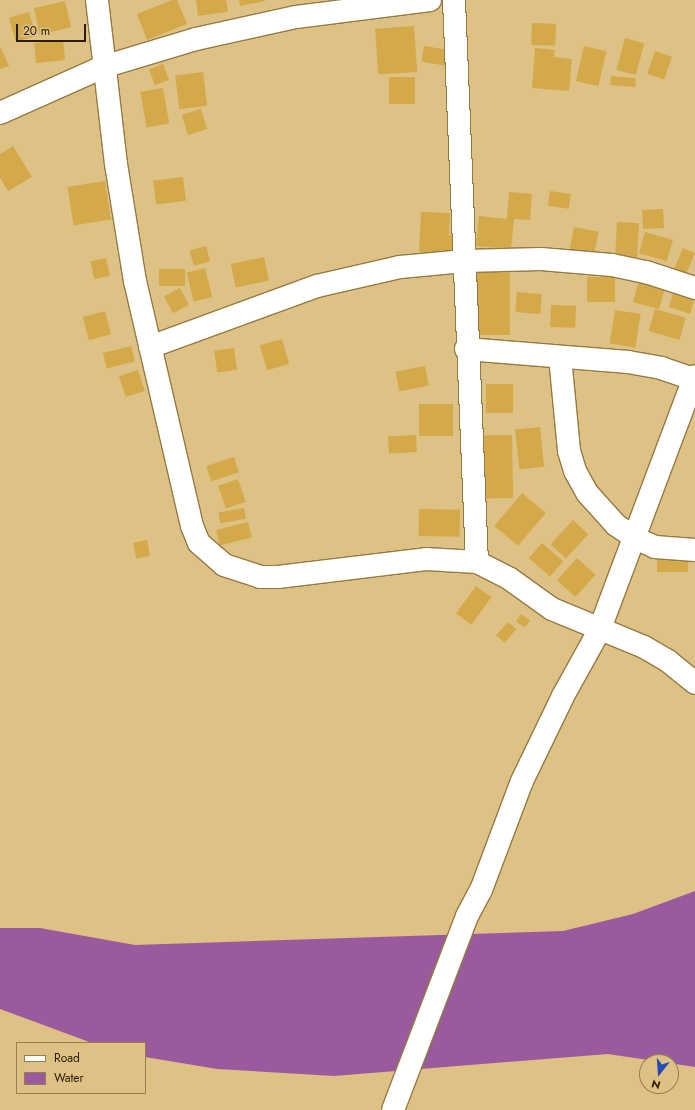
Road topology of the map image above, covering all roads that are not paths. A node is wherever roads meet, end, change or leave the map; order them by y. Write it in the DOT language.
graph roads {
  1 [pos="97,0"];
  2 [pos="430,0"];
  3 [pos="454,0"];
  4 [pos="293,8"];
  5 [pos="103,67"];
  6 [pos="0,113"];
  7 [pos="465,261"];
  8 [pos="695,288"];
  9 [pos="150,347"];
  10 [pos="466,349"];
  11 [pos="560,357"];
  12 [pos="694,378"];
  13 [pos="635,538"];
  14 [pos="695,550"];
  15 [pos="477,562"];
  16 [pos="599,631"];
  17 [pos="695,683"];
  18 [pos="396,1104"];
  1 -- 5 [label="street"];
  2 -- 4 [label="street"];
  3 -- 7 [label="street"];
  4 -- 5 [label="street"];
  5 -- 6 [label="street"];
  5 -- 9 [label="street"];
  7 -- 8 [label="street"];
  7 -- 9 [label="street"];
  7 -- 10 [label="street"];
  9 -- 15 [label="street"];
  10 -- 11 [label="street"];
  10 -- 15 [label="street"];
  11 -- 12 [label="street"];
  11 -- 13 [label="street"];
  12 -- 13 [label="street"];
  13 -- 14 [label="street"];
  13 -- 16 [label="street"];
  15 -- 16 [label="street"];
  16 -- 17 [label="street"];
  16 -- 18 [label="street"];
}
